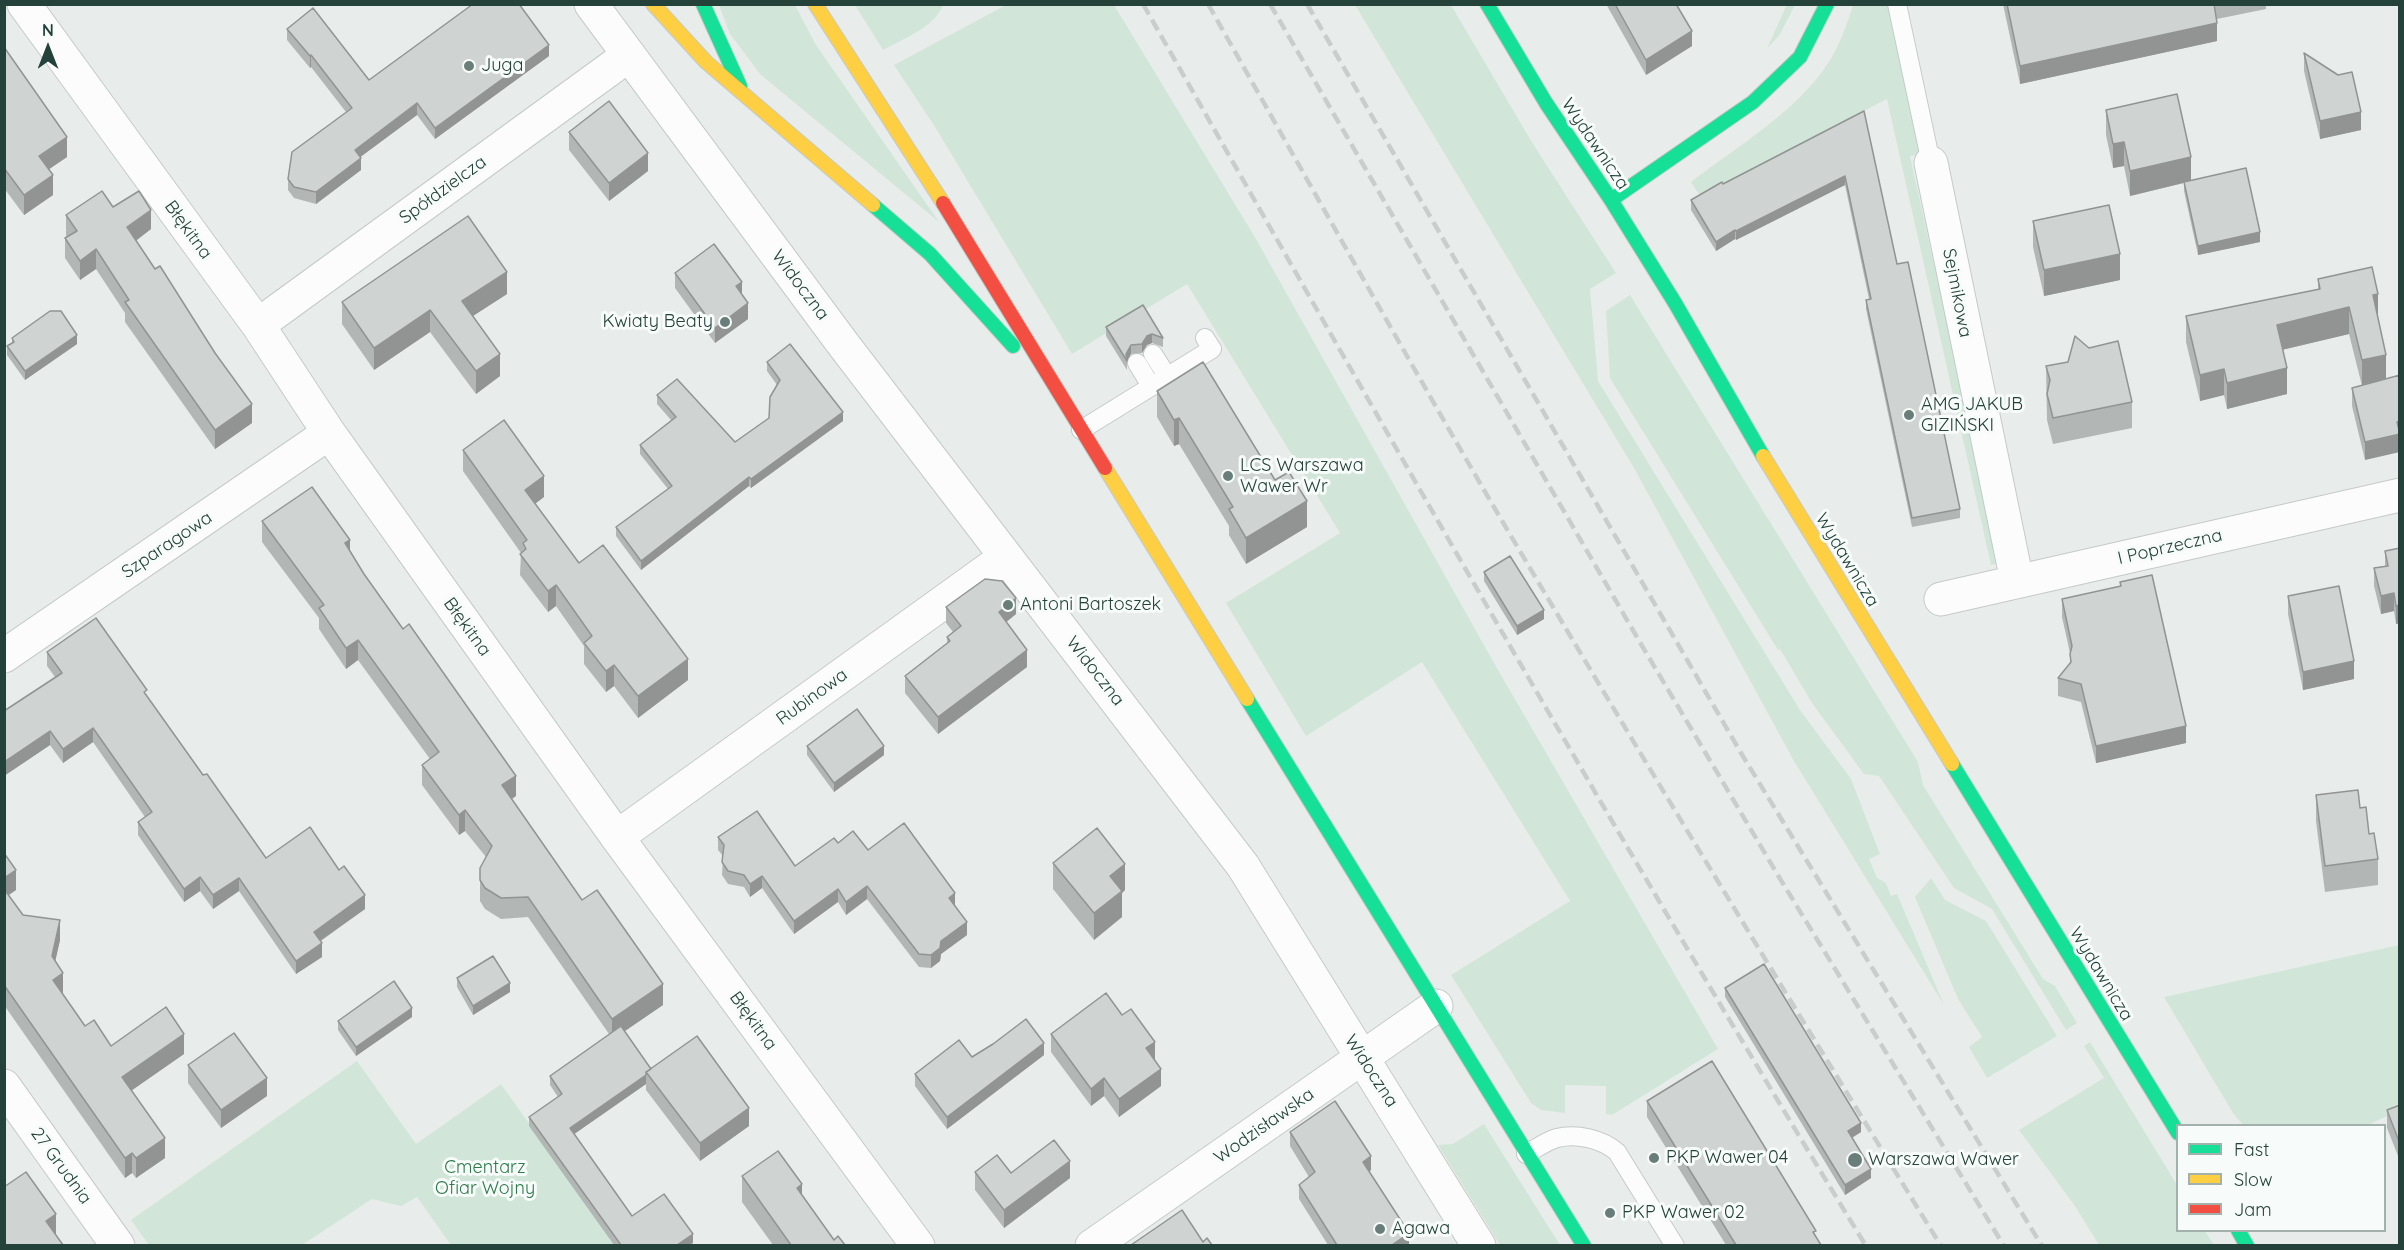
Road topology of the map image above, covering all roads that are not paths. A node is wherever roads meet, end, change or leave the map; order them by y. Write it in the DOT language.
graph roads {
  1 [pos="24,4"];
  2 [pos="591,4"];
  3 [pos="653,4"];
  4 [pos="703,4"];
  5 [pos="815,4"];
  6 [pos="1487,4"];
  7 [pos="1827,4"];
  8 [pos="1897,4"];
  9 [pos="628,55"];
  10 [pos="743,93"];
  11 [pos="1931,163"];
  12 [pos="1611,200"];
  13 [pos="258,325"];
  14 [pos="1205,338"];
  15 [pos="1153,354"];
  16 [pos="1137,363"];
  17 [pos="1167,376"];
  18 [pos="1151,386"];
  19 [pos="1068,408"];
  20 [pos="1082,430"];
  21 [pos="329,433"];
  22 [pos="2400,495"];
  23 [pos="1006,557"];
  24 [pos="2017,581"];
  25 [pos="1941,599"];
  26 [pos="4,656"];
  27 [pos="617,837"];
  28 [pos="1436,1006"];
  29 [pos="1361,1057"];
  30 [pos="4,1086"];
  31 [pos="2176,1130"];
  32 [pos="1526,1154"];
  33 [pos="2239,1232"];
  34 [pos="118,1245"];
  35 [pos="918,1245"];
  36 [pos="1092,1245"];
  37 [pos="1479,1245"];
  38 [pos="1584,1245"];
  39 [pos="1675,1245"];
  40 [pos="2247,1245"];
  1 -- 13 [label="street, Błękitna"];
  2 -- 9 [label="street, Widoczna"];
  3 -- 10 [label="main road"];
  4 -- 10 [label="main road"];
  5 -- 19 [label="main road"];
  6 -- 12 [label="main road, Wydawnicza"];
  7 -- 12 [label="main road"];
  8 -- 11 [label="lane, Sejmikowa"];
  9 -- 13 [label="street, Spółdzielcza"];
  9 -- 23 [label="street, Widoczna"];
  10 -- 19 [label="main road"];
  11 -- 24 [label="street, Sejmikowa"];
  12 -- 31 [label="main road, Wydawnicza"];
  13 -- 21 [label="street, Błękitna"];
  14 -- 17 [label="lane"];
  15 -- 17 [label="lane"];
  16 -- 18 [label="lane"];
  17 -- 18 [label="lane"];
  18 -- 20 [label="lane"];
  19 -- 20 [label="main road"];
  20 -- 28 [label="main road"];
  21 -- 26 [label="street, Szparagowa"];
  21 -- 27 [label="street, Błękitna"];
  22 -- 24 [label="street, I Poprzeczna"];
  23 -- 27 [label="street, Rubinowa"];
  23 -- 29 [label="street, Widoczna"];
  24 -- 25 [label="street, I Poprzeczna"];
  27 -- 35 [label="street, Błękitna"];
  28 -- 29 [label="street, Wodzisławska"];
  28 -- 32 [label="main road"];
  29 -- 36 [label="street, Wodzisławska"];
  29 -- 37 [label="street, Widoczna"];
  30 -- 34 [label="street, 27 Grudnia"];
  32 -- 38 [label="main road"];
  32 -- 39 [label="lane"];
  33 -- 40 [label="main road"];
}
